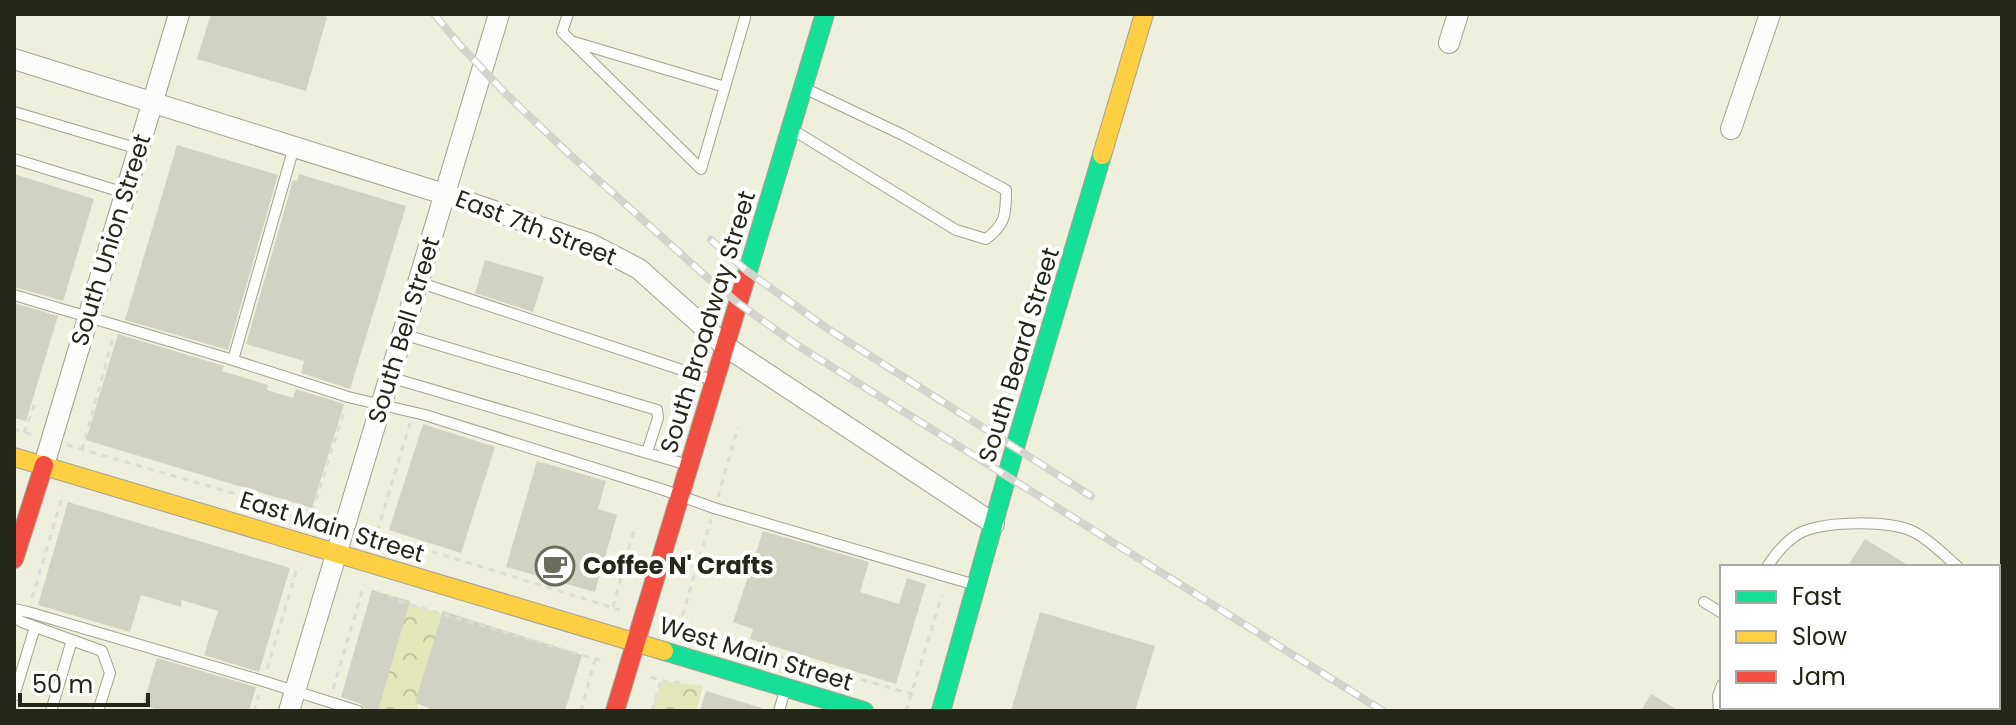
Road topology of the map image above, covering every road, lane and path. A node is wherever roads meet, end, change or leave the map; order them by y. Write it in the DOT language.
graph roads {
  1 [pos="179,14"];
  2 [pos="499,14"];
  3 [pos="568,14"];
  4 [pos="825,14"];
  5 [pos="1144,14"];
  6 [pos="1458,14"];
  7 [pos="1770,14"];
  8 [pos="745,18"];
  9 [pos="572,41"];
  10 [pos="1449,43"];
  11 [pos="14,59"];
  12 [pos="725,87"];
  13 [pos="803,88"];
  14 [pos="153,103"];
  15 [pos="14,112"];
  16 [pos="791,129"];
  17 [pos="1731,129"];
  18 [pos="294,147"];
  19 [pos="139,149"];
  20 [pos="14,159"];
  21 [pos="125,193"];
  22 [pos="444,194"];
  23 [pos="418,282"];
  24 [pos="14,295"];
  25 [pos="88,318"];
  26 [pos="402,334"];
  27 [pos="725,346"];
  28 [pos="233,360"];
  29 [pos="389,377"];
  30 [pos="715,380"];
  31 [pos="381,404"];
  32 [pos="738,427"];
  33 [pos="647,452"];
  34 [pos="14,457"];
  35 [pos="44,465"];
  36 [pos="690,465"];
  37 [pos="679,495"];
  38 [pos="714,508"];
  39 [pos="994,524"];
  40 [pos="337,553"];
  41 [pos="14,559"];
  42 [pos="1768,565"];
  43 [pos="1956,565"];
  44 [pos="978,586"];
  45 [pos="942,595"];
  46 [pos="1704,602"];
  47 [pos="14,609"];
  48 [pos="1720,612"];
  49 [pos="14,617"];
  50 [pos="643,618"];
  51 [pos="35,627"];
  52 [pos="678,628"];
  53 [pos="72,640"];
  54 [pos="635,643"];
  55 [pos="671,653"];
  56 [pos="786,688"];
  57 [pos="1720,690"];
  58 [pos="911,694"];
  59 [pos="14,696"];
  60 [pos="292,702"];
  61 [pos="942,707"];
  62 [pos="1885,709"];
  63 [pos="51,711"];
  64 [pos="98,711"];
  65 [pos="358,711"];
  66 [pos="615,711"];
  67 [pos="652,711"];
  68 [pos="779,711"];
  69 [pos="864,711"];
  70 [pos="906,711"];
  71 [pos="1719,711"];
  72 [pos="1892,711"];
  1 -- 14 [label="street, South Union Street"];
  2 -- 22 [label="street, South Bell Street"];
  3 -- 9 [label="lane"];
  4 -- 13 [label="street, South Broadway Street"];
  5 -- 39 [label="street, South Beard Street"];
  6 -- 10 [label="street"];
  7 -- 17 [label="street"];
  8 -- 12 [label="lane"];
  9 -- 12 [label="lane"];
  9 -- 12 [label="lane"];
  11 -- 14 [label="street, East 7th Street"];
  13 -- 16 [label="street, South Broadway Street"];
  13 -- 16 [label="lane"];
  14 -- 18 [label="street, East 7th Street"];
  14 -- 19 [label="street, South Union Street"];
  15 -- 19 [label="lane"];
  16 -- 27 [label="street, South Broadway Street"];
  18 -- 22 [label="street, East 7th Street"];
  18 -- 28 [label="lane"];
  19 -- 21 [label="street, South Union Street"];
  20 -- 21 [label="lane"];
  21 -- 25 [label="street, South Union Street"];
  22 -- 23 [label="street, South Bell Street"];
  22 -- 27 [label="street, East 7th Street"];
  23 -- 26 [label="street, South Bell Street"];
  23 -- 30 [label="lane"];
  24 -- 25 [label="lane"];
  25 -- 28 [label="lane"];
  25 -- 35 [label="street, South Union Street"];
  26 -- 29 [label="street, South Bell Street"];
  26 -- 33 [label="lane"];
  27 -- 30 [label="street, South Broadway Street"];
  27 -- 39 [label="street, East 7th Street"];
  28 -- 31 [label="lane"];
  29 -- 31 [label="street, South Bell Street"];
  29 -- 33 [label="lane"];
  30 -- 36 [label="street, South Broadway Street"];
  31 -- 37 [label="lane"];
  31 -- 40 [label="street, South Bell Street"];
  32 -- 38 [label="path"];
  33 -- 36 [label="lane"];
  34 -- 35 [label="street, East Main Street"];
  35 -- 40 [label="street, East Main Street"];
  35 -- 41 [label="street"];
  36 -- 37 [label="street, South Broadway Street"];
  37 -- 38 [label="lane"];
  37 -- 50 [label="street, South Broadway Street"];
  38 -- 44 [label="lane"];
  38 -- 52 [label="path"];
  39 -- 44 [label="street, South Beard Street"];
  40 -- 54 [label="street, East Main Street"];
  40 -- 60 [label="street, South Bell Street"];
  42 -- 43 [label="lane"];
  44 -- 61 [label="street, South Beard Street"];
  45 -- 58 [label="path"];
  46 -- 48 [label="lane"];
  47 -- 60 [label="lane"];
  49 -- 51 [label="lane"];
  50 -- 52 [label="path"];
  50 -- 54 [label="street, South Broadway Street"];
  51 -- 53 [label="lane"];
  51 -- 59 [label="lane"];
  52 -- 58 [label="path"];
  53 -- 63 [label="lane"];
  53 -- 64 [label="lane"];
  54 -- 55 [label="street, West Main Street"];
  54 -- 66 [label="street, South Broadway Street"];
  55 -- 56 [label="street, West Main Street"];
  55 -- 67 [label="path"];
  56 -- 68 [label="lane"];
  56 -- 69 [label="street, West Main Street"];
  57 -- 71 [label="lane"];
  58 -- 61 [label="path"];
  58 -- 70 [label="path"];
  60 -- 65 [label="lane"];
  62 -- 72 [label="lane"];
}
